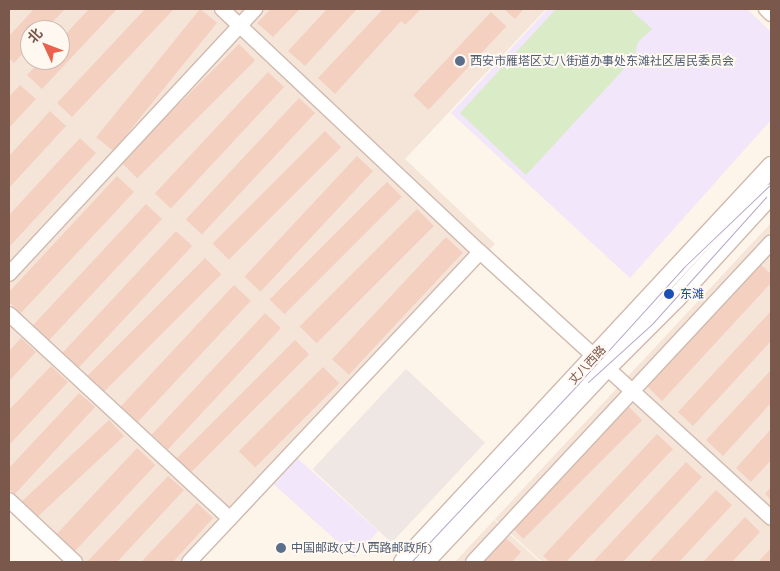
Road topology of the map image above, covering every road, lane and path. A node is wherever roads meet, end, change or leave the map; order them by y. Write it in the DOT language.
graph roads {
  1 [pos="222,9"];
  2 [pos="255,9"];
  3 [pos="766,9"];
  4 [pos="771,14"];
  5 [pos="240,25"];
  6 [pos="771,166"];
  7 [pos="771,193"];
  8 [pos="771,242"];
  9 [pos="480,252"];
  10 [pos="9,274"];
  11 [pos="9,314"];
  12 [pos="600,362"];
  13 [pos="632,391"];
  14 [pos="9,500"];
  15 [pos="771,518"];
  16 [pos="230,519"];
  17 [pos="75,562"];
  18 [pos="189,562"];
  19 [pos="403,562"];
  20 [pos="423,562"];
  21 [pos="472,562"];
  1 -- 5 [label="street"];
  2 -- 5 [label="street"];
  3 -- 4 [label="street"];
  5 -- 9 [label="street"];
  5 -- 10 [label="street"];
  6 -- 12 [label="main road, 丈八西路"];
  7 -- 12 [label="main road, 丈八西路"];
  8 -- 13 [label="street"];
  9 -- 12 [label="street"];
  9 -- 16 [label="street"];
  11 -- 16 [label="street"];
  12 -- 13 [label="street"];
  12 -- 19 [label="main road, 丈八西路"];
  12 -- 20 [label="main road, 丈八西路"];
  13 -- 15 [label="street"];
  13 -- 21 [label="street"];
  14 -- 17 [label="street"];
  16 -- 18 [label="street"];
}
